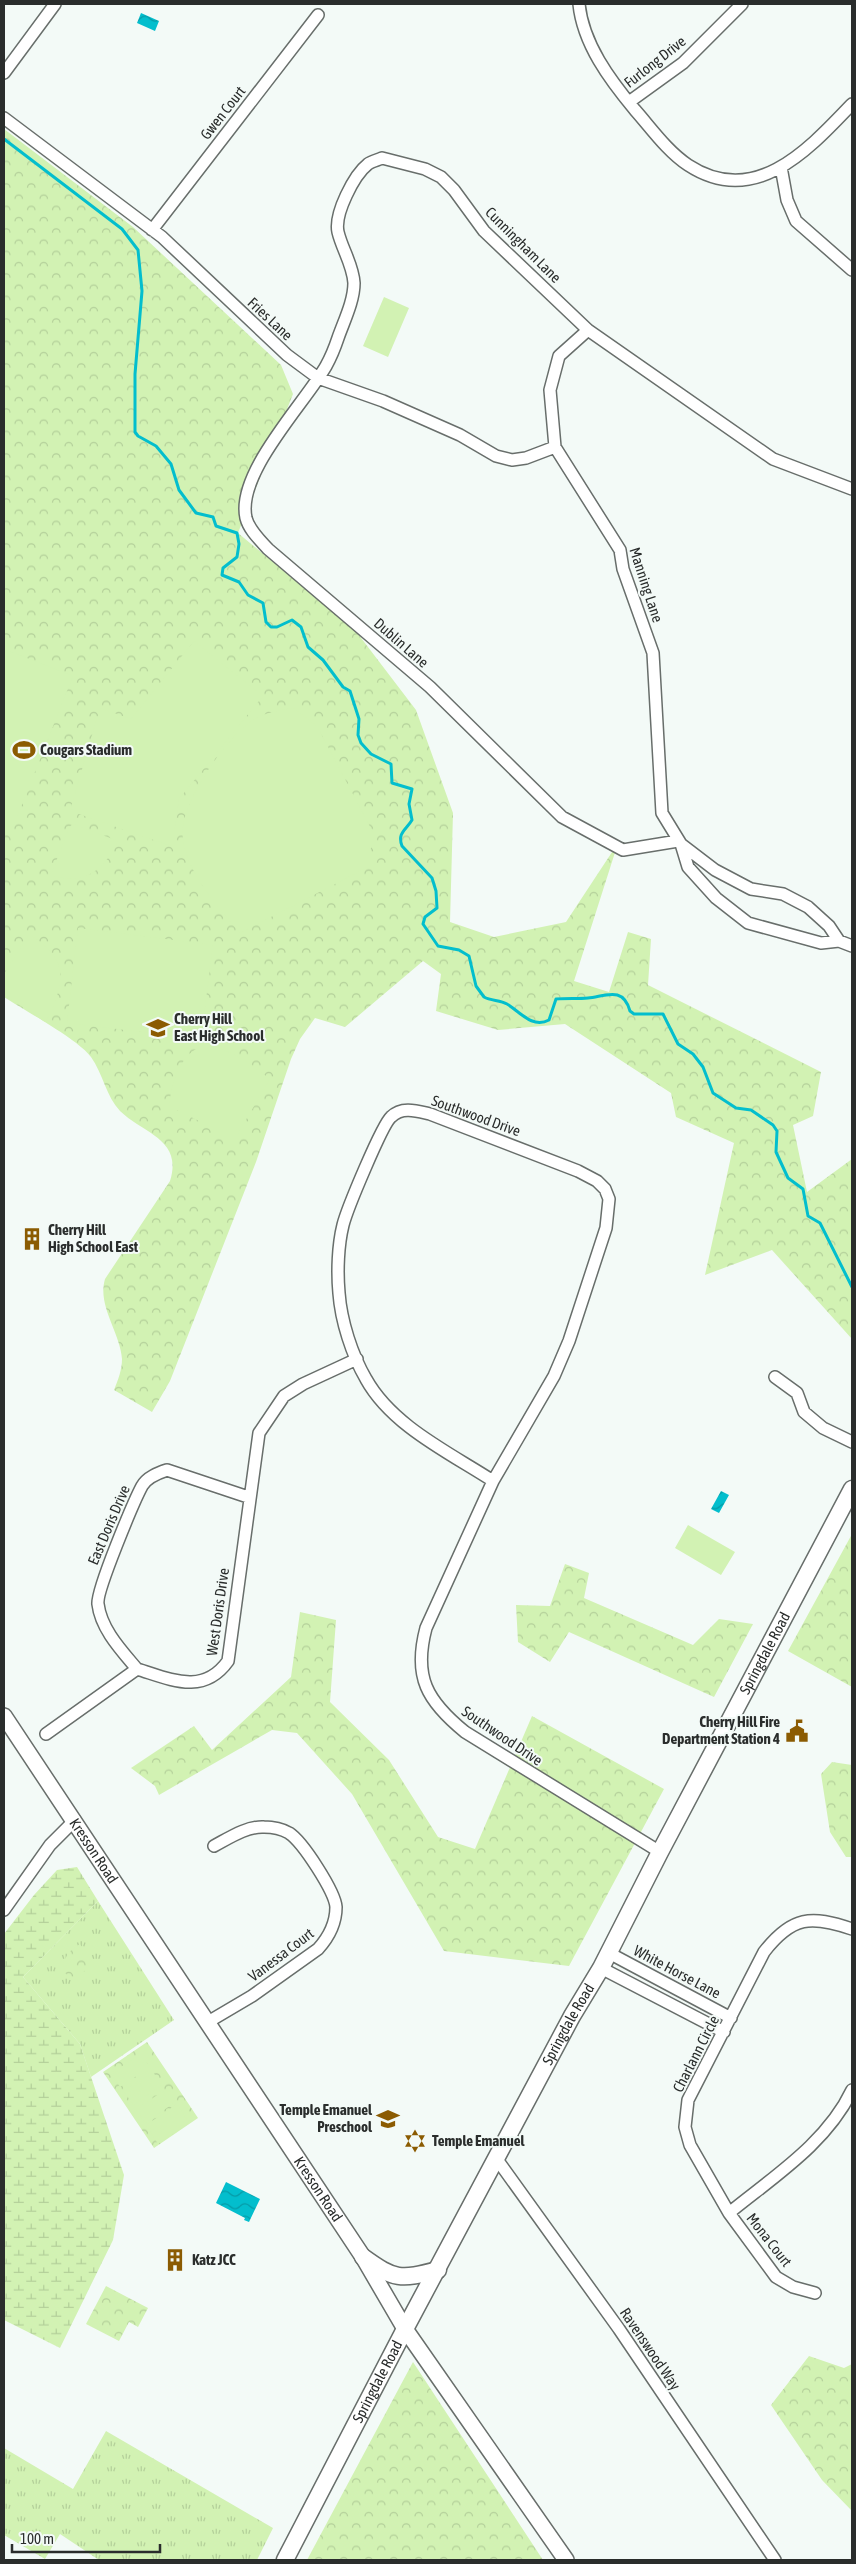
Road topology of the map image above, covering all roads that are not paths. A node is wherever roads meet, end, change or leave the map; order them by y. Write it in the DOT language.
graph roads {
  1 [pos="55,4"];
  2 [pos="579,4"];
  3 [pos="742,4"];
  4 [pos="318,14"];
  5 [pos="4,74"];
  6 [pos="628,102"];
  7 [pos="852,104"];
  8 [pos="4,118"];
  9 [pos="781,167"];
  10 [pos="152,230"];
  11 [pos="852,270"];
  12 [pos="588,330"];
  13 [pos="318,378"];
  14 [pos="555,447"];
  15 [pos="852,489"];
  16 [pos="679,842"];
  17 [pos="839,941"];
  18 [pos="852,946"];
  19 [pos="357,1359"];
  20 [pos="775,1377"];
  21 [pos="852,1442"];
  22 [pos="493,1481"];
  23 [pos="852,1489"];
  24 [pos="248,1497"];
  25 [pos="137,1669"];
  26 [pos="4,1716"];
  27 [pos="46,1734"];
  28 [pos="74,1820"];
  29 [pos="214,1846"];
  30 [pos="660,1852"];
  31 [pos="4,1910"];
  32 [pos="852,1928"];
  33 [pos="609,1952"];
  34 [pos="601,1968"];
  35 [pos="731,2018"];
  36 [pos="208,2022"];
  37 [pos="724,2032"];
  38 [pos="852,2090"];
  39 [pos="496,2158"];
  40 [pos="729,2213"];
  41 [pos="364,2257"];
  42 [pos="438,2270"];
  43 [pos="816,2293"];
  44 [pos="405,2329"];
  45 [pos="285,2560"];
  46 [pos="566,2560"];
  47 [pos="775,2560"];
  1 -- 5 [label="street"];
  2 -- 6 [label="street"];
  3 -- 6 [label="street, Furlong Drive"];
  4 -- 10 [label="street, Gwen Court"];
  6 -- 9 [label="street"];
  7 -- 9 [label="street"];
  8 -- 10 [label="street, Fries Lane"];
  9 -- 11 [label="street"];
  10 -- 13 [label="street, Fries Lane"];
  12 -- 13 [label="street, Cunningham Lane"];
  12 -- 14 [label="street, Manning Lane"];
  12 -- 15 [label="street, Cunningham Lane"];
  13 -- 14 [label="street, Fries Lane"];
  13 -- 16 [label="street, Dublin Lane"];
  14 -- 16 [label="street, Manning Lane"];
  16 -- 17 [label="street, Manning Lane"];
  16 -- 17 [label="street, Manning Lane"];
  17 -- 18 [label="street, Manning Lane"];
  19 -- 22 [label="street, Southwood Drive"];
  19 -- 22 [label="street, Southwood Drive"];
  19 -- 24 [label="street"];
  20 -- 21 [label="street"];
  22 -- 30 [label="street, Southwood Drive"];
  23 -- 30 [label="main road, Springdale Road"];
  24 -- 25 [label="street, West Doris Drive"];
  24 -- 25 [label="street, East Doris Drive"];
  25 -- 27 [label="street"];
  26 -- 28 [label="street, Kresson Road"];
  28 -- 31 [label="street"];
  28 -- 36 [label="street, Kresson Road"];
  29 -- 36 [label="street, Vanessa Court"];
  30 -- 33 [label="main road, Springdale Road"];
  32 -- 35 [label="street, Charlann Circle"];
  33 -- 34 [label="main road, Springdale Road"];
  33 -- 35 [label="street, White Horse Lane"];
  34 -- 37 [label="street, White Horse Lane"];
  34 -- 39 [label="main road, Springdale Road"];
  35 -- 37 [label="street, Charlann Circle"];
  36 -- 41 [label="street, Kresson Road"];
  37 -- 40 [label="street, Charlann Circle"];
  38 -- 40 [label="street"];
  39 -- 42 [label="main road, Springdale Road"];
  39 -- 47 [label="street, Ravenswood Way"];
  40 -- 43 [label="street, Mona Court"];
  41 -- 42 [label="main road"];
  41 -- 44 [label="street, Kresson Road"];
  42 -- 44 [label="main road, Springdale Road"];
  44 -- 45 [label="main road, Springdale Road"];
  44 -- 46 [label="street, Kresson Road"];
}
